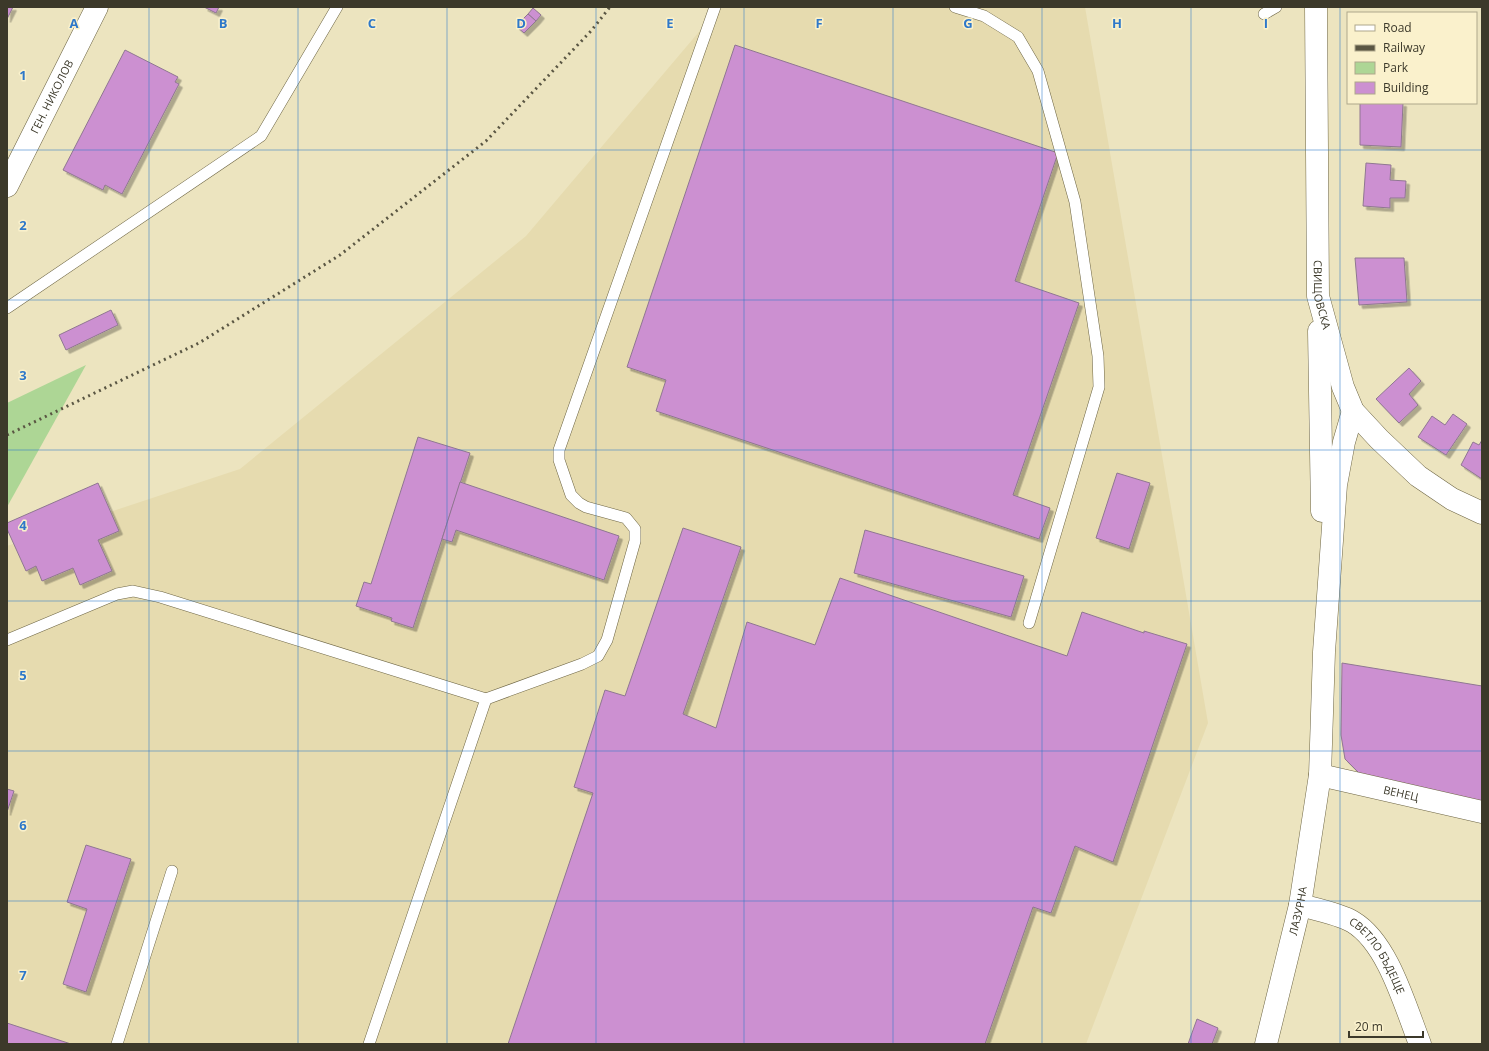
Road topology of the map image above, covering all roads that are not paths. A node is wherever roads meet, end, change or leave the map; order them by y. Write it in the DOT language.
graph roads {
  1 [pos="97,7"];
  2 [pos="337,7"];
  3 [pos="715,7"];
  4 [pos="955,7"];
  5 [pos="1276,7"];
  6 [pos="1316,7"];
  7 [pos="1264,14"];
  8 [pos="7,186"];
  9 [pos="1318,296"];
  10 [pos="7,308"];
  11 [pos="1353,410"];
  12 [pos="1482,513"];
  13 [pos="1029,623"];
  14 [pos="7,640"];
  15 [pos="1324,652"];
  16 [pos="486,699"];
  17 [pos="1320,775"];
  18 [pos="1482,812"];
  19 [pos="172,871"];
  20 [pos="1300,905"];
  21 [pos="117,1044"];
  22 [pos="369,1044"];
  23 [pos="1266,1044"];
  24 [pos="1420,1044"];
  1 -- 8 [label="street, ГЕН. НИКОЛОВ"];
  2 -- 10 [label="lane"];
  3 -- 16 [label="lane"];
  4 -- 13 [label="lane"];
  5 -- 7 [label="lane"];
  6 -- 9 [label="street, СВИЩОВСКА"];
  9 -- 11 [label="street, СВИЩОВСКА"];
  9 -- 15 [label="street"];
  11 -- 12 [label="street, СВИЩОВСКА"];
  11 -- 15 [label="street"];
  14 -- 16 [label="lane"];
  15 -- 17 [label="street, ЛАЗУРНА"];
  16 -- 22 [label="lane"];
  17 -- 18 [label="street, ВЕНЕЦ"];
  17 -- 20 [label="street, ЛАЗУРНА"];
  19 -- 21 [label="lane"];
  20 -- 23 [label="street, ЛАЗУРНА"];
  20 -- 24 [label="street, СВЕТЛО БЪДЕЩЕ"];
}
